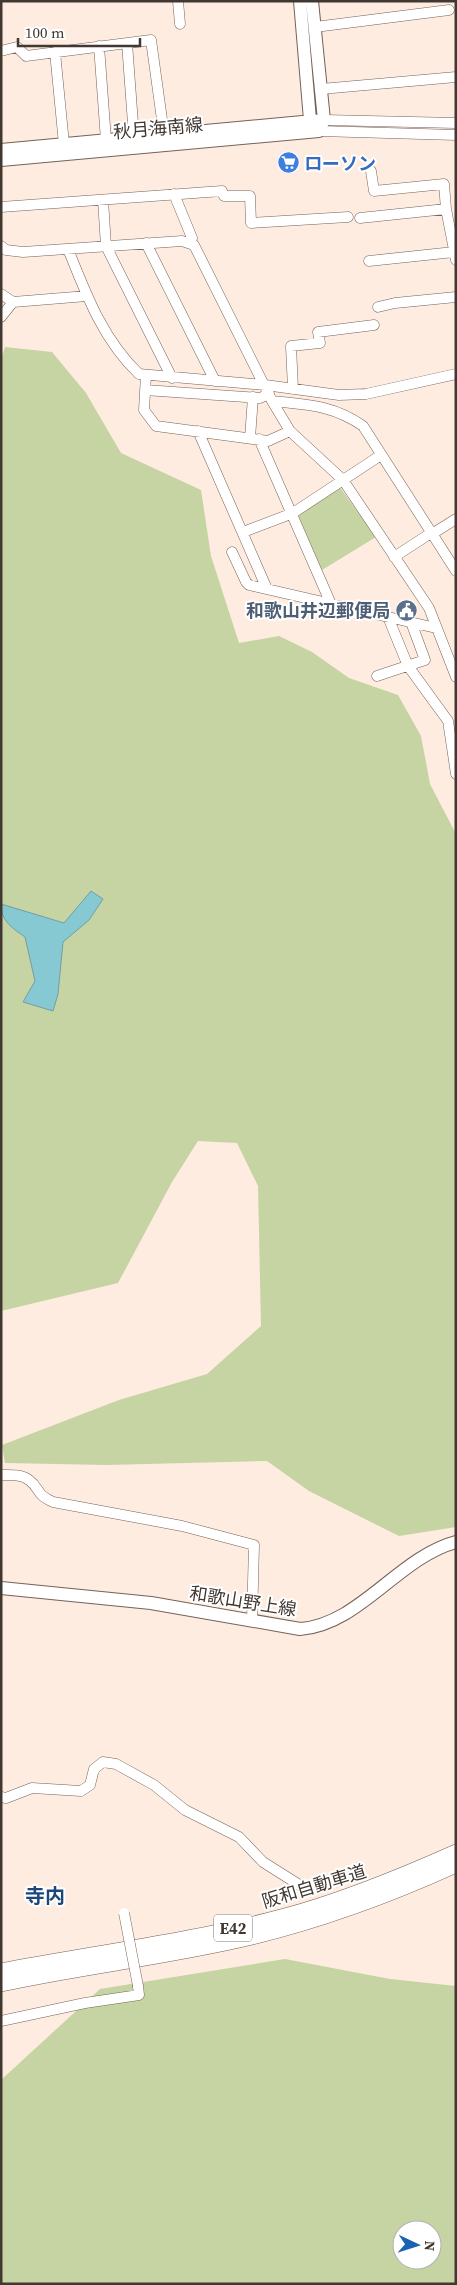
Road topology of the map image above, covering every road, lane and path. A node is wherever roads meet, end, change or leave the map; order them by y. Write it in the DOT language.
graph roads {
  1 [pos="178,1"];
  2 [pos="300,1"];
  3 [pos="312,1"];
  4 [pos="449,10"];
  5 [pos="180,24"];
  6 [pos="315,27"];
  7 [pos="127,43"];
  8 [pos="99,46"];
  9 [pos="1,51"];
  10 [pos="55,52"];
  11 [pos="456,77"];
  12 [pos="321,89"];
  13 [pos="310,120"];
  14 [pos="456,123"];
  15 [pos="321,125"];
  16 [pos="164,134"];
  17 [pos="456,135"];
  18 [pos="134,137"];
  19 [pos="106,140"];
  20 [pos="64,144"];
  21 [pos="1,150"];
  22 [pos="1,160"];
  23 [pos="371,171"];
  24 [pos="174,194"];
  25 [pos="103,200"];
  26 [pos="1,207"];
  27 [pos="446,209"];
  28 [pos="348,217"];
  29 [pos="360,218"];
  30 [pos="146,243"];
  31 [pos="190,243"];
  32 [pos="1,246"];
  33 [pos="106,246"];
  34 [pos="68,249"];
  35 [pos="455,256"];
  36 [pos="369,261"];
  37 [pos="1,294"];
  38 [pos="87,296"];
  39 [pos="456,297"];
  40 [pos="13,302"];
  41 [pos="378,307"];
  42 [pos="1,317"];
  43 [pos="374,325"];
  44 [pos="456,374"];
  45 [pos="146,375"];
  46 [pos="172,378"];
  47 [pos="215,381"];
  48 [pos="294,389"];
  49 [pos="145,390"];
  50 [pos="269,393"];
  51 [pos="253,397"];
  52 [pos="198,431"];
  53 [pos="290,431"];
  54 [pos="255,438"];
  55 [pos="381,455"];
  56 [pos="343,480"];
  57 [pos="293,513"];
  58 [pos="456,519"];
  59 [pos="244,532"];
  60 [pos="432,534"];
  61 [pos="232,552"];
  62 [pos="394,557"];
  63 [pos="456,571"];
  64 [pos="267,589"];
  65 [pos="331,604"];
  66 [pos="388,617"];
  67 [pos="411,622"];
  68 [pos="436,628"];
  69 [pos="453,661"];
  70 [pos="408,666"];
  71 [pos="376,676"];
  72 [pos="456,677"];
  73 [pos="452,719"];
  74 [pos="456,774"];
  75 [pos="1,1475"];
  76 [pos="456,1542"];
  77 [pos="1,1588"];
  78 [pos="252,1621"];
  79 [pos="1,1797"];
  80 [pos="456,1852"];
  81 [pos="456,1865"];
  82 [pos="301,1886"];
  83 [pos="124,1913"];
  84 [pos="1,1971"];
  85 [pos="1,1984"];
  86 [pos="1,2021"];
  1 -- 5 [label="street"];
  2 -- 13 [label="main road"];
  3 -- 6 [label="main road"];
  4 -- 6 [label="street"];
  6 -- 12 [label="main road"];
  7 -- 8 [label="street"];
  7 -- 16 [label="street"];
  7 -- 18 [label="street"];
  8 -- 10 [label="street"];
  8 -- 19 [label="street"];
  9 -- 10 [label="street"];
  10 -- 20 [label="street"];
  11 -- 12 [label="street"];
  12 -- 15 [label="main road"];
  13 -- 15 [label="main road"];
  13 -- 16 [label="main road, 秋月海南線"];
  14 -- 15 [label="street"];
  15 -- 17 [label="street"];
  15 -- 22 [label="main road, 秋月海南線"];
  16 -- 18 [label="main road, 秋月海南線"];
  18 -- 19 [label="main road, 秋月海南線"];
  19 -- 20 [label="main road, 秋月海南線"];
  20 -- 21 [label="main road, 秋月海南線"];
  23 -- 27 [label="street"];
  24 -- 25 [label="street"];
  24 -- 28 [label="street"];
  24 -- 31 [label="street"];
  25 -- 26 [label="street"];
  25 -- 33 [label="street"];
  27 -- 29 [label="street"];
  27 -- 35 [label="street"];
  30 -- 31 [label="street"];
  30 -- 33 [label="street"];
  30 -- 47 [label="street"];
  31 -- 50 [label="street"];
  32 -- 34 [label="street"];
  33 -- 34 [label="street"];
  33 -- 46 [label="street"];
  34 -- 38 [label="street"];
  35 -- 36 [label="street"];
  37 -- 40 [label="street"];
  38 -- 40 [label="street"];
  38 -- 45 [label="street"];
  39 -- 41 [label="street"];
  40 -- 42 [label="street"];
  43 -- 48 [label="street"];
  44 -- 48 [label="street"];
  45 -- 46 [label="street"];
  45 -- 49 [label="street"];
  46 -- 47 [label="street"];
  47 -- 50 [label="street"];
  48 -- 50 [label="street"];
  49 -- 51 [label="street"];
  49 -- 52 [label="street"];
  50 -- 51 [label="street"];
  50 -- 53 [label="street"];
  50 -- 55 [label="street"];
  51 -- 54 [label="street"];
  52 -- 54 [label="street"];
  52 -- 59 [label="street"];
  53 -- 54 [label="street"];
  53 -- 56 [label="street"];
  54 -- 57 [label="street"];
  55 -- 56 [label="street"];
  55 -- 60 [label="street"];
  56 -- 57 [label="street"];
  56 -- 62 [label="street"];
  57 -- 59 [label="street"];
  57 -- 65 [label="street"];
  58 -- 60 [label="street"];
  59 -- 64 [label="street"];
  60 -- 62 [label="street"];
  60 -- 63 [label="street"];
  61 -- 64 [label="street"];
  62 -- 68 [label="street"];
  64 -- 65 [label="street"];
  65 -- 66 [label="street"];
  66 -- 67 [label="street"];
  66 -- 70 [label="street"];
  67 -- 68 [label="street"];
  67 -- 70 [label="street"];
  68 -- 69 [label="street"];
  69 -- 72 [label="street"];
  70 -- 71 [label="street"];
  70 -- 73 [label="street"];
  73 -- 74 [label="street"];
  75 -- 78 [label="street"];
  76 -- 78 [label="main road, 和歌山野上線"];
  77 -- 78 [label="main road, 和歌山野上線"];
  79 -- 82 [label="street"];
  80 -- 84 [label="highway, 阪和自動車道 / E42"];
  81 -- 85 [label="highway, 阪和自動車道 / E42"];
  83 -- 86 [label="street, bridge"];
}
